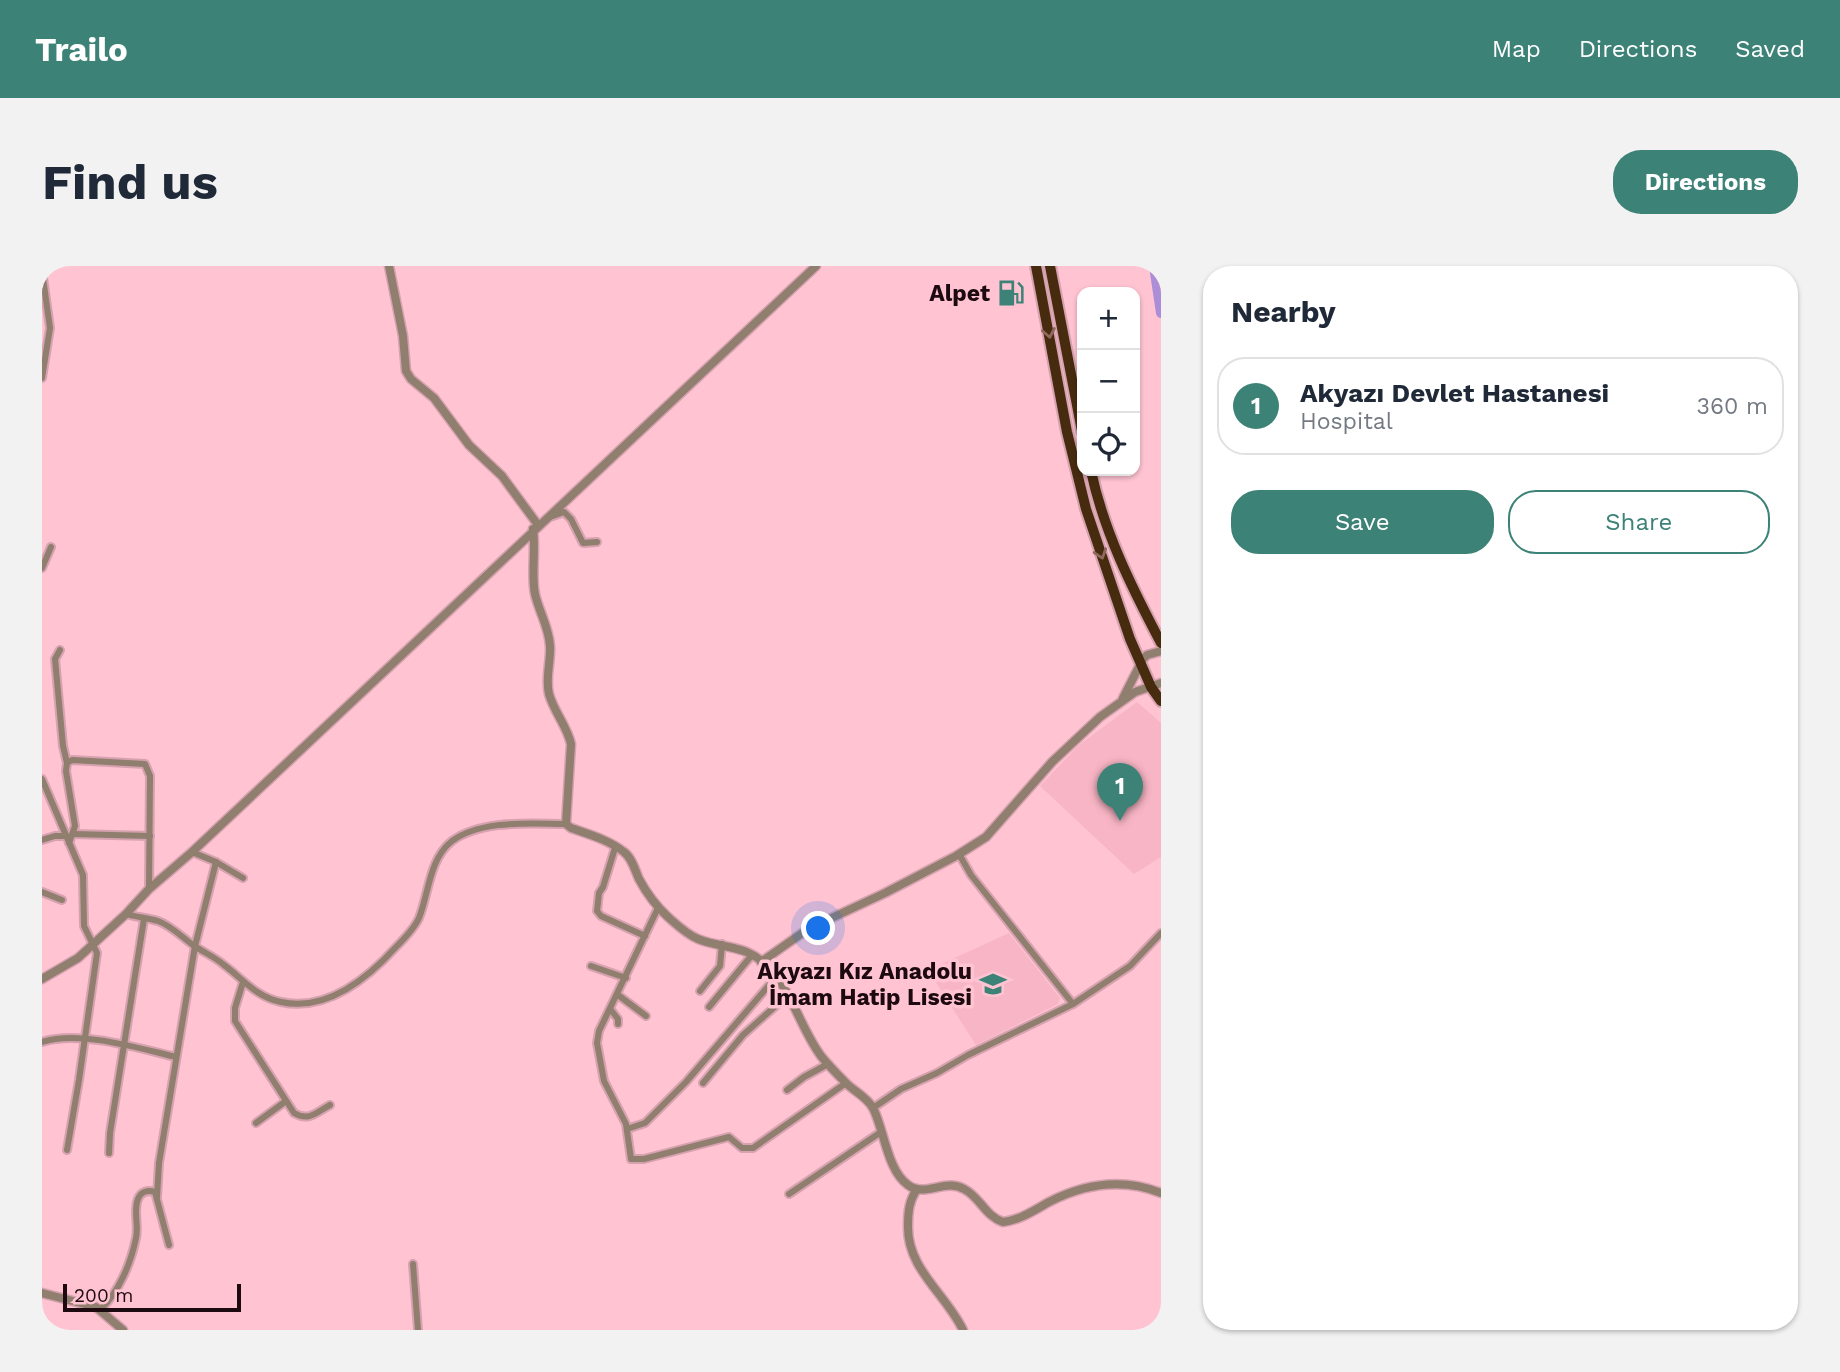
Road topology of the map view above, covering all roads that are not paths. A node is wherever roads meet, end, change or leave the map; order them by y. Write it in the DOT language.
graph roads {
  1 [pos="389,266"];
  2 [pos="816,266"];
  3 [pos="1036,266"];
  4 [pos="1050,266"];
  5 [pos="42,271"];
  6 [pos="42,378"];
  7 [pos="1079,413"];
  8 [pos="1092,476"];
  9 [pos="547,518"];
  10 [pos="536,527"];
  11 [pos="597,542"];
  12 [pos="51,547"];
  13 [pos="42,568"];
  14 [pos="1161,643"];
  15 [pos="60,650"];
  16 [pos="1161,651"];
  17 [pos="1140,664"];
  18 [pos="1156,685"];
  19 [pos="1121,701"];
  20 [pos="1161,701"];
  21 [pos="67,764"];
  22 [pos="42,779"];
  23 [pos="566,824"];
  24 [pos="74,834"];
  25 [pos="150,836"];
  26 [pos="42,840"];
  27 [pos="67,840"];
  28 [pos="615,848"];
  29 [pos="192,852"];
  30 [pos="959,854"];
  31 [pos="216,862"];
  32 [pos="243,878"];
  33 [pos="149,890"];
  34 [pos="42,892"];
  35 [pos="62,900"];
  36 [pos="658,908"];
  37 [pos="126,914"];
  38 [pos="144,919"];
  39 [pos="1161,933"];
  40 [pos="645,936"];
  41 [pos="94,943"];
  42 [pos="722,944"];
  43 [pos="195,946"];
  44 [pos="752,955"];
  45 [pos="761,962"];
  46 [pos="591,966"];
  47 [pos="776,977"];
  48 [pos="626,978"];
  49 [pos="42,979"];
  50 [pos="243,982"];
  51 [pos="700,991"];
  52 [pos="618,995"];
  53 [pos="788,995"];
  54 [pos="1073,1004"];
  55 [pos="709,1007"];
  56 [pos="611,1010"];
  57 [pos="646,1016"];
  58 [pos="618,1024"];
  59 [pos="85,1040"];
  60 [pos="42,1042"];
  61 [pos="125,1046"];
  62 [pos="176,1057"];
  63 [pos="828,1064"];
  64 [pos="703,1083"];
  65 [pos="846,1083"];
  66 [pos="787,1090"];
  67 [pos="286,1101"];
  68 [pos="330,1105"];
  69 [pos="873,1108"];
  70 [pos="256,1123"];
  71 [pos="626,1129"];
  72 [pos="881,1132"];
  73 [pos="67,1150"];
  74 [pos="109,1153"];
  75 [pos="917,1189"];
  76 [pos="789,1194"];
  77 [pos="1161,1194"];
  78 [pos="157,1197"];
  79 [pos="169,1245"];
  80 [pos="413,1264"];
  81 [pos="42,1293"];
  82 [pos="100,1310"];
  83 [pos="123,1330"];
  84 [pos="418,1330"];
  85 [pos="963,1330"];
  1 -- 10 [label="street"];
  2 -- 9 [label="street"];
  3 -- 17 [label="highway, one-way"];
  4 -- 7 [label="highway"];
  5 -- 6 [label="street"];
  8 -- 14 [label="highway"];
  9 -- 10 [label="street"];
  9 -- 11 [label="street"];
  10 -- 23 [label="street"];
  10 -- 29 [label="street"];
  12 -- 13 [label="street"];
  15 -- 21 [label="street"];
  16 -- 17 [label="street"];
  17 -- 18 [label="highway"];
  17 -- 19 [label="street"];
  18 -- 19 [label="street"];
  18 -- 20 [label="highway"];
  19 -- 30 [label="street"];
  21 -- 24 [label="street"];
  21 -- 25 [label="street"];
  22 -- 27 [label="street"];
  23 -- 28 [label="street"];
  23 -- 50 [label="street"];
  24 -- 25 [label="street"];
  24 -- 27 [label="street"];
  25 -- 33 [label="street"];
  26 -- 27 [label="street"];
  27 -- 41 [label="street"];
  28 -- 36 [label="street"];
  28 -- 40 [label="street"];
  29 -- 31 [label="street"];
  29 -- 33 [label="street"];
  30 -- 45 [label="street"];
  30 -- 54 [label="street"];
  31 -- 32 [label="street"];
  31 -- 43 [label="street"];
  33 -- 37 [label="street"];
  34 -- 35 [label="street"];
  36 -- 40 [label="street"];
  36 -- 42 [label="street"];
  37 -- 38 [label="street"];
  37 -- 41 [label="street"];
  38 -- 43 [label="street"];
  38 -- 61 [label="street"];
  39 -- 54 [label="street"];
  40 -- 48 [label="street"];
  41 -- 49 [label="street"];
  41 -- 59 [label="street"];
  42 -- 44 [label="street"];
  42 -- 51 [label="street"];
  43 -- 50 [label="street"];
  43 -- 62 [label="street"];
  44 -- 45 [label="street"];
  44 -- 55 [label="street"];
  45 -- 47 [label="street"];
  46 -- 48 [label="street"];
  47 -- 53 [label="street"];
  47 -- 71 [label="street"];
  48 -- 52 [label="street"];
  50 -- 67 [label="street"];
  52 -- 56 [label="street"];
  52 -- 57 [label="street"];
  53 -- 63 [label="street"];
  53 -- 64 [label="street"];
  54 -- 69 [label="street"];
  56 -- 58 [label="street"];
  56 -- 71 [label="street"];
  59 -- 60 [label="street"];
  59 -- 61 [label="street"];
  59 -- 73 [label="street"];
  61 -- 62 [label="street"];
  61 -- 74 [label="street"];
  62 -- 78 [label="street"];
  63 -- 65 [label="street"];
  63 -- 66 [label="street"];
  65 -- 69 [label="street"];
  65 -- 71 [label="street"];
  67 -- 68 [label="street"];
  67 -- 70 [label="street"];
  69 -- 72 [label="street"];
  72 -- 75 [label="street"];
  72 -- 76 [label="street"];
  75 -- 77 [label="street"];
  75 -- 85 [label="street"];
  78 -- 79 [label="street"];
  78 -- 82 [label="street"];
  80 -- 84 [label="street"];
  81 -- 82 [label="street"];
  82 -- 83 [label="street"];
}
